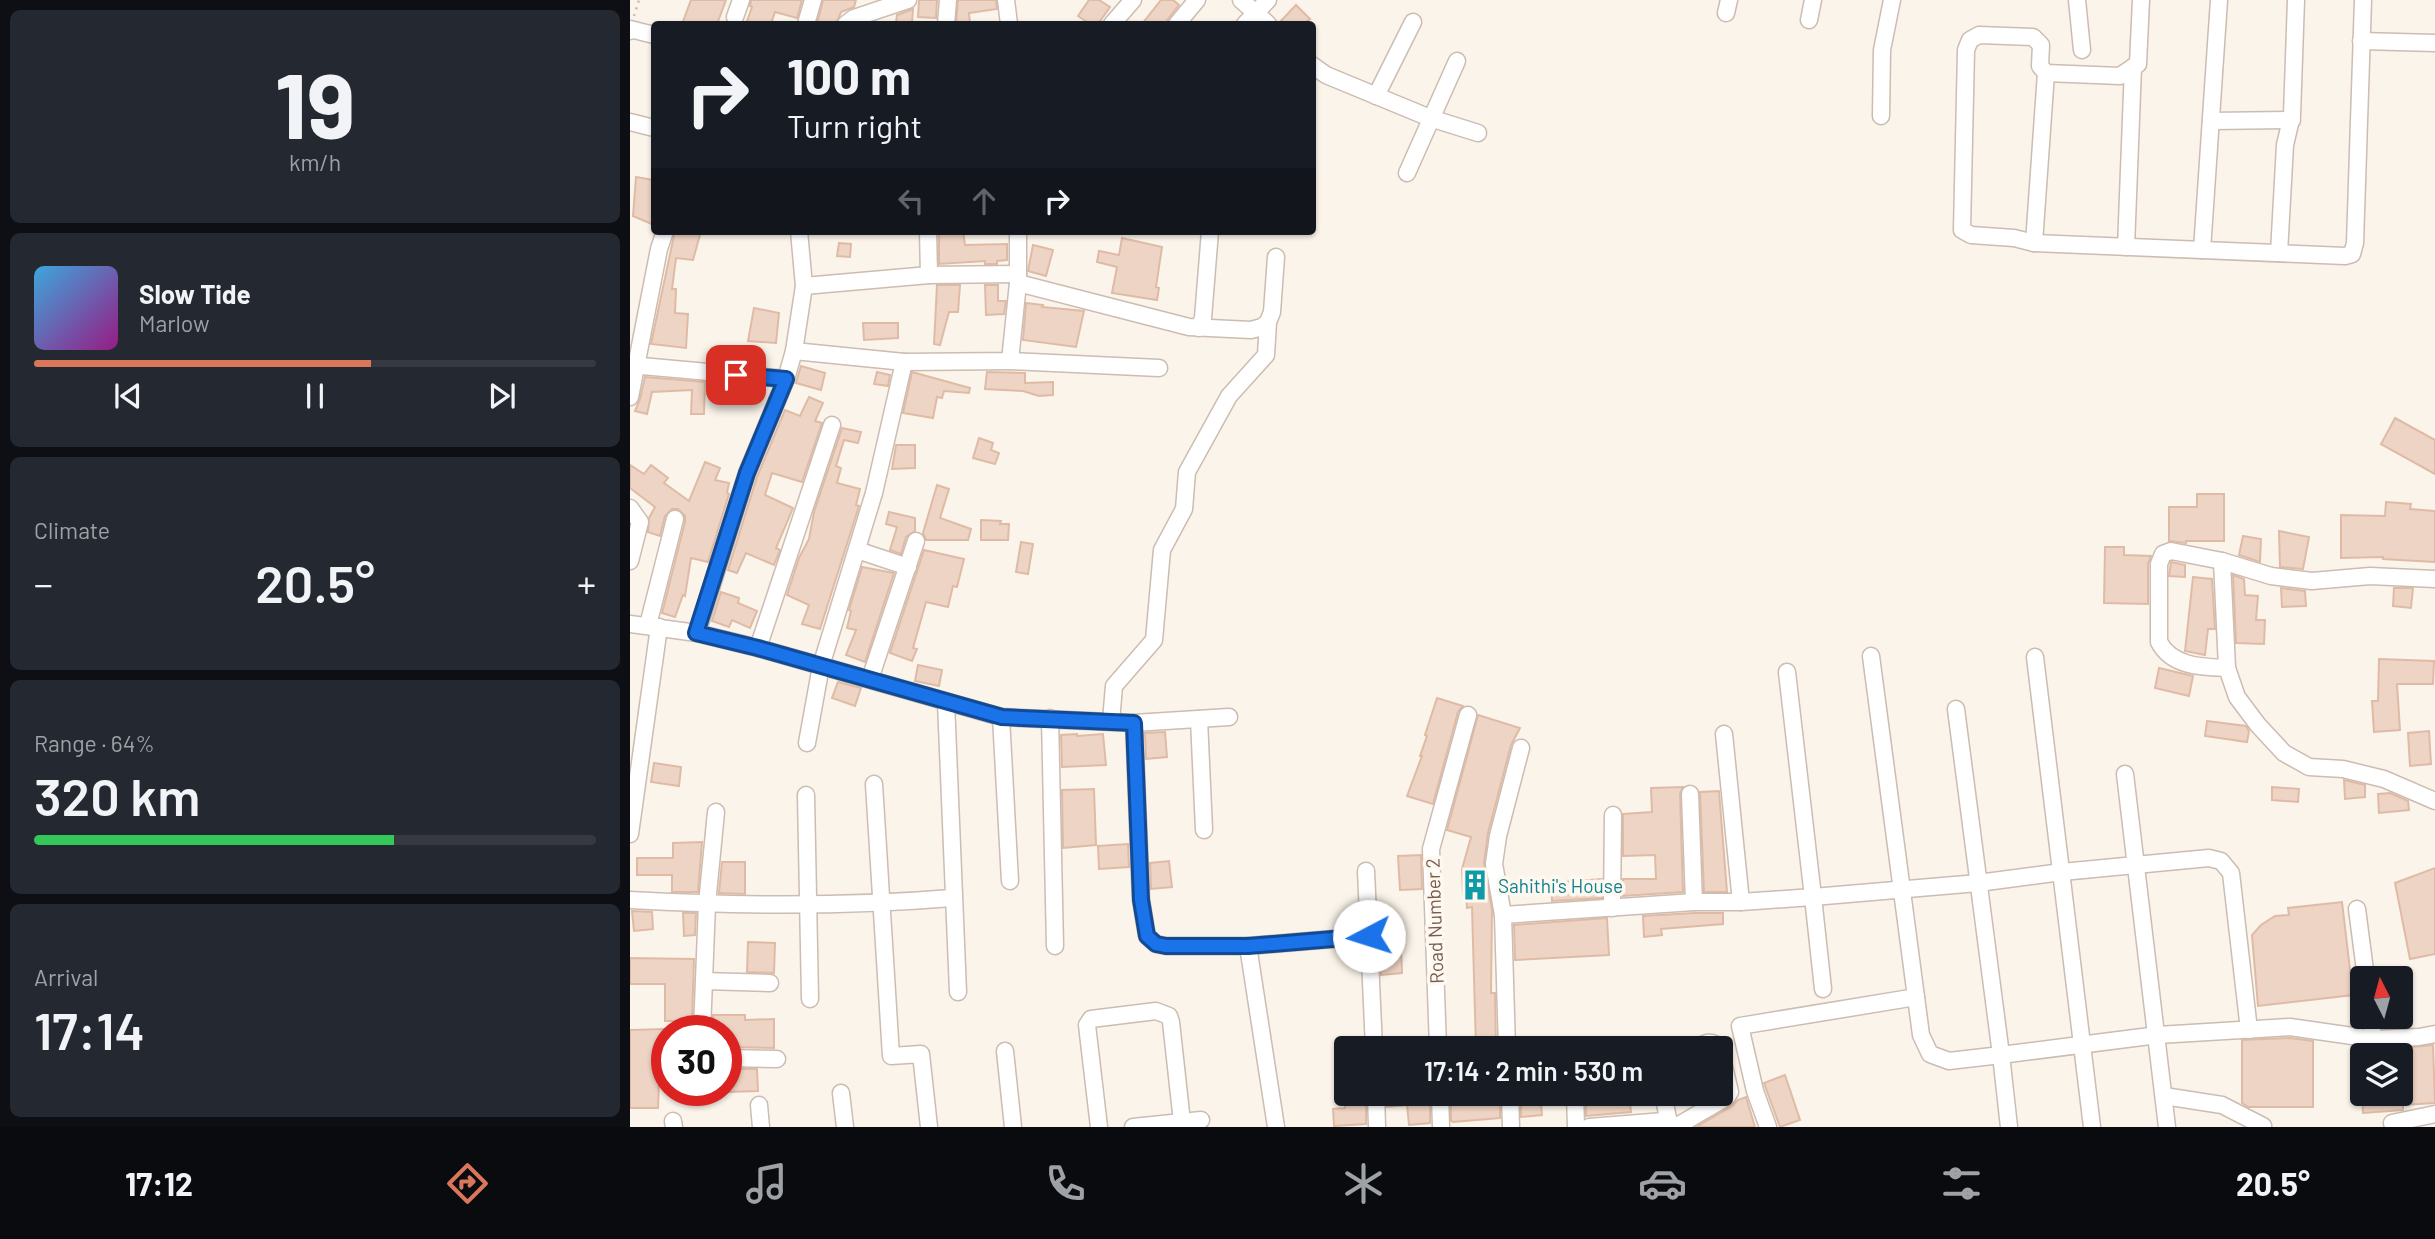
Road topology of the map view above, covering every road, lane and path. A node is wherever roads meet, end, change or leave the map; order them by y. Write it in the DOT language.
graph roads {
  1 [pos="741,0"];
  2 [pos="813,0"];
  3 [pos="948,0"];
  4 [pos="1006,0"];
  5 [pos="1133,0"];
  6 [pos="1197,0"];
  7 [pos="1241,0"];
  8 [pos="1268,0"];
  9 [pos="1813,0"];
  10 [pos="1892,0"];
  11 [pos="2077,0"];
  12 [pos="2141,0"];
  13 [pos="2219,0"];
  14 [pos="2296,0"];
  15 [pos="2363,0"];
  16 [pos="902,1"];
  17 [pos="735,17"];
  18 [pos="1250,19"];
  19 [pos="1809,20"];
  20 [pos="807,21"];
  21 [pos="850,21"];
  22 [pos="946,21"];
  23 [pos="1009,21"];
  24 [pos="1115,21"];
  25 [pos="1180,21"];
  26 [pos="1413,22"];
  27 [pos="630,31"];
  28 [pos="651,34"];
  29 [pos="2361,41"];
  30 [pos="2435,43"];
  31 [pos="2082,50"];
  32 [pos="1457,61"];
  33 [pos="2133,67"];
  34 [pos="1316,68"];
  35 [pos="2046,73"];
  36 [pos="1376,96"];
  37 [pos="1881,116"];
  38 [pos="1432,119"];
  39 [pos="2291,120"];
  40 [pos="2211,121"];
  41 [pos="630,122"];
  42 [pos="651,127"];
  43 [pos="1478,134"];
  44 [pos="1407,173"];
  45 [pos="664,235"];
  46 [pos="799,235"];
  47 [pos="928,235"];
  48 [pos="1018,235"];
  49 [pos="1210,235"];
  50 [pos="2034,243"];
  51 [pos="2126,247"];
  52 [pos="2202,250"];
  53 [pos="2280,253"];
  54 [pos="1276,257"];
  55 [pos="929,275"];
  56 [pos="1018,278"];
  57 [pos="804,286"];
  58 [pos="1268,322"];
  59 [pos="1199,328"];
  60 [pos="794,351"];
  61 [pos="1010,361"];
  62 [pos="904,362"];
  63 [pos="633,365"];
  64 [pos="1159,368"];
  65 [pos="786,379"];
  66 [pos="630,397"];
  67 [pos="832,425"];
  68 [pos="630,508"];
  69 [pos="675,519"];
  70 [pos="916,541"];
  71 [pos="857,550"];
  72 [pos="630,561"];
  73 [pos="2222,561"];
  74 [pos="908,567"];
  75 [pos="2435,579"];
  76 [pos="630,624"];
  77 [pos="653,626"];
  78 [pos="696,633"];
  79 [pos="758,648"];
  80 [pos="1871,656"];
  81 [pos="2035,657"];
  82 [pos="821,666"];
  83 [pos="2227,668"];
  84 [pos="1787,672"];
  85 [pos="870,679"];
  86 [pos="946,702"];
  87 [pos="1956,709"];
  88 [pos="1468,715"];
  89 [pos="1002,717"];
  90 [pos="1229,717"];
  91 [pos="1050,718"];
  92 [pos="1199,719"];
  93 [pos="1111,721"];
  94 [pos="1134,723"];
  95 [pos="1724,734"];
  96 [pos="807,743"];
  97 [pos="1521,748"];
  98 [pos="2125,774"];
  99 [pos="874,784"];
  100 [pos="1690,794"];
  101 [pos="806,795"];
  102 [pos="2435,801"];
  103 [pos="716,812"];
  104 [pos="1613,815"];
  105 [pos="1204,830"];
  106 [pos="630,834"];
  107 [pos="2136,864"];
  108 [pos="1366,872"];
  109 [pos="2062,872"];
  110 [pos="1010,881"];
  111 [pos="1978,883"];
  112 [pos="1901,890"];
  113 [pos="1813,897"];
  114 [pos="952,898"];
  115 [pos="630,900"];
  116 [pos="1694,902"];
  117 [pos="1741,902"];
  118 [pos="707,904"];
  119 [pos="883,904"];
  120 [pos="810,906"];
  121 [pos="1612,908"];
  122 [pos="2357,909"];
  123 [pos="1503,915"];
  124 [pos="1369,936"];
  125 [pos="1055,946"];
  126 [pos="1248,946"];
  127 [pos="2364,966"];
  128 [pos="704,981"];
  129 [pos="769,983"];
  130 [pos="1823,989"];
  131 [pos="958,992"];
  132 [pos="1916,997"];
  133 [pos="810,999"];
  134 [pos="703,1015"];
  135 [pos="2372,1029"];
  136 [pos="2249,1030"];
  137 [pos="2435,1034"];
  138 [pos="2158,1035"];
  139 [pos="1373,1036"];
  140 [pos="1438,1036"];
  141 [pos="1507,1036"];
  142 [pos="2373,1039"];
  143 [pos="2082,1045"];
  144 [pos="1005,1051"];
  145 [pos="2001,1055"];
  146 [pos="742,1058"];
  147 [pos="777,1059"];
  148 [pos="841,1093"];
  149 [pos="2164,1096"];
  150 [pos="759,1105"];
  151 [pos="1376,1106"];
  152 [pos="1440,1106"];
  153 [pos="1510,1106"];
  154 [pos="1575,1106"];
  155 [pos="1668,1106"];
  156 [pos="1711,1106"];
  157 [pos="2435,1114"];
  158 [pos="1201,1120"];
  159 [pos="1182,1122"];
  160 [pos="2392,1123"];
  161 [pos="1676,1125"];
  162 [pos="2263,1126"];
  163 [pos="761,1127"];
  164 [pos="845,1127"];
  165 [pos="929,1127"];
  166 [pos="1013,1127"];
  167 [pos="1099,1127"];
  168 [pos="1133,1127"];
  169 [pos="1276,1127"];
  170 [pos="1377,1127"];
  171 [pos="1441,1127"];
  172 [pos="1511,1127"];
  173 [pos="1576,1127"];
  174 [pos="1588,1127"];
  175 [pos="1768,1127"];
  176 [pos="2009,1127"];
  177 [pos="2092,1127"];
  178 [pos="2167,1127"];
  1 -- 17 [label="street"];
  2 -- 20 [label="street"];
  3 -- 22 [label="street"];
  4 -- 23 [label="street"];
  5 -- 24 [label="street"];
  6 -- 25 [label="street"];
  7 -- 18 [label="street"];
  8 -- 18 [label="street"];
  9 -- 19 [label="street"];
  10 -- 37 [label="street"];
  11 -- 31 [label="street"];
  12 -- 33 [label="street"];
  13 -- 40 [label="street"];
  14 -- 39 [label="street"];
  15 -- 29 [label="street"];
  16 -- 21 [label="street"];
  26 -- 36 [label="street"];
  27 -- 28 [label="street"];
  29 -- 30 [label="street"];
  29 -- 53 [label="street"];
  32 -- 38 [label="street"];
  33 -- 35 [label="street"];
  33 -- 51 [label="street"];
  34 -- 36 [label="street"];
  35 -- 50 [label="street"];
  35 -- 50 [label="street"];
  36 -- 38 [label="street"];
  38 -- 43 [label="street"];
  38 -- 44 [label="street"];
  39 -- 40 [label="street"];
  39 -- 53 [label="street"];
  40 -- 52 [label="street"];
  41 -- 42 [label="street"];
  45 -- 63 [label="street"];
  46 -- 57 [label="street"];
  47 -- 55 [label="street"];
  48 -- 56 [label="street"];
  49 -- 59 [label="street"];
  50 -- 51 [label="street"];
  51 -- 52 [label="street"];
  52 -- 53 [label="street"];
  54 -- 58 [label="street"];
  55 -- 56 [label="street"];
  55 -- 57 [label="street"];
  56 -- 59 [label="street"];
  56 -- 61 [label="street"];
  57 -- 60 [label="street"];
  58 -- 59 [label="street"];
  58 -- 93 [label="street"];
  60 -- 62 [label="street"];
  60 -- 65 [label="street"];
  61 -- 62 [label="street"];
  61 -- 64 [label="street"];
  62 -- 71 [label="street"];
  63 -- 65 [label="street"];
  63 -- 66 [label="street"];
  65 -- 78 [label="street"];
  67 -- 79 [label="street"];
  68 -- 72 [label="street"];
  69 -- 77 [label="street"];
  70 -- 74 [label="street"];
  71 -- 74 [label="street"];
  71 -- 82 [label="street"];
  73 -- 75 [label="street"];
  73 -- 83 [label="street"];
  73 -- 83 [label="street"];
  74 -- 85 [label="street"];
  76 -- 77 [label="street"];
  77 -- 78 [label="street"];
  77 -- 106 [label="street"];
  78 -- 79 [label="street"];
  79 -- 82 [label="street"];
  80 -- 112 [label="street"];
  81 -- 109 [label="street"];
  82 -- 85 [label="street"];
  82 -- 96 [label="street"];
  83 -- 102 [label="street"];
  84 -- 113 [label="street"];
  85 -- 86 [label="street"];
  86 -- 89 [label="street"];
  86 -- 114 [label="street"];
  87 -- 111 [label="street"];
  88 -- 140 [label="street, Road Number 2"];
  89 -- 91 [label="street"];
  89 -- 110 [label="street"];
  90 -- 92 [label="street"];
  91 -- 93 [label="street"];
  91 -- 125 [label="street"];
  92 -- 94 [label="street"];
  92 -- 105 [label="street"];
  93 -- 94 [label="street"];
  94 -- 126 [label="street"];
  95 -- 117 [label="street"];
  97 -- 123 [label="street"];
  98 -- 107 [label="street"];
  99 -- 119 [label="street"];
  100 -- 116 [label="street"];
  101 -- 120 [label="street"];
  103 -- 118 [label="street"];
  104 -- 121 [label="street"];
  107 -- 109 [label="street"];
  107 -- 136 [label="street"];
  107 -- 138 [label="street"];
  108 -- 124 [label="street"];
  109 -- 111 [label="street"];
  109 -- 143 [label="street"];
  111 -- 112 [label="street"];
  111 -- 145 [label="street"];
  112 -- 113 [label="street"];
  112 -- 132 [label="street"];
  113 -- 117 [label="street"];
  113 -- 130 [label="street"];
  114 -- 119 [label="street"];
  114 -- 131 [label="street"];
  115 -- 118 [label="street"];
  116 -- 117 [label="street"];
  116 -- 121 [label="street"];
  118 -- 120 [label="street"];
  118 -- 128 [label="street"];
  119 -- 120 [label="street"];
  119 -- 165 [label="street"];
  120 -- 133 [label="street"];
  121 -- 123 [label="street"];
  122 -- 127 [label="street"];
  123 -- 141 [label="street"];
  124 -- 126 [label="street"];
  124 -- 139 [label="street"];
  126 -- 169 [label="street"];
  128 -- 129 [label="street"];
  128 -- 134 [label="street"];
  132 -- 145 [label="street"];
  132 -- 175 [label="street"];
  135 -- 142 [label="street"];
  136 -- 138 [label="street"];
  136 -- 142 [label="street"];
  137 -- 142 [label="street"];
  138 -- 143 [label="street"];
  138 -- 149 [label="street"];
  143 -- 145 [label="street"];
  143 -- 177 [label="street"];
  144 -- 166 [label="street"];
  145 -- 176 [label="street"];
  146 -- 147 [label="street"];
  148 -- 164 [label="street"];
  149 -- 162 [label="street"];
  149 -- 178 [label="street"];
  150 -- 163 [label="street"];
  151 -- 170 [label="street"];
  152 -- 171 [label="street"];
  153 -- 172 [label="street"];
  154 -- 173 [label="street"];
  155 -- 161 [label="street"];
  156 -- 161 [label="street"];
  157 -- 160 [label="street"];
  158 -- 159 [label="street"];
  159 -- 167 [label="street"];
  159 -- 168 [label="street"];
  161 -- 174 [label="street"];
}
